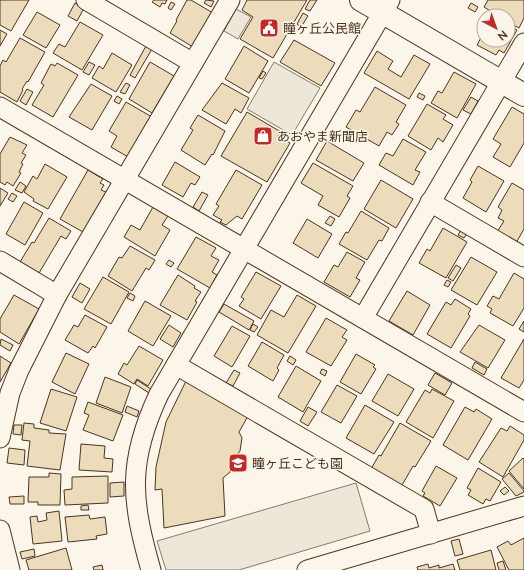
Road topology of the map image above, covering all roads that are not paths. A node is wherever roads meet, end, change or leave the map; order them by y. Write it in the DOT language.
graph roads {
  1 [pos="86,0"];
  2 [pos="230,0"];
  3 [pos="360,0"];
  4 [pos="386,6"];
  5 [pos="524,43"];
  6 [pos="193,63"];
  7 [pos="501,82"];
  8 [pos="524,95"];
  9 [pos="0,106"];
  10 [pos="125,179"];
  11 [pos="430,202"];
  12 [pos="244,249"];
  13 [pos="524,257"];
  14 [pos="0,261"];
  15 [pos="57,295"];
  16 [pos="363,318"];
  17 [pos="176,365"];
  18 [pos="2,412"];
  19 [pos="524,412"];
  20 [pos="0,438"];
  21 [pos="524,506"];
  22 [pos="0,530"];
  23 [pos="431,534"];
  24 [pos="10,570"];
  25 [pos="151,570"];
  26 [pos="307,570"];
  1 -- 6 [label="street"];
  2 -- 6 [label="street"];
  3 -- 4 [label="street"];
  4 -- 7 [label="street"];
  4 -- 12 [label="street"];
  5 -- 7 [label="street"];
  6 -- 10 [label="street"];
  7 -- 8 [label="street"];
  7 -- 11 [label="street"];
  9 -- 10 [label="street"];
  10 -- 12 [label="street"];
  10 -- 15 [label="street"];
  11 -- 13 [label="street"];
  11 -- 16 [label="street"];
  12 -- 16 [label="street"];
  12 -- 17 [label="street"];
  14 -- 15 [label="street"];
  15 -- 18 [label="street"];
  16 -- 19 [label="street"];
  17 -- 23 [label="street"];
  17 -- 25 [label="street"];
  18 -- 20 [label="street"];
  21 -- 23 [label="street"];
  22 -- 24 [label="street"];
  23 -- 26 [label="street"];
}
